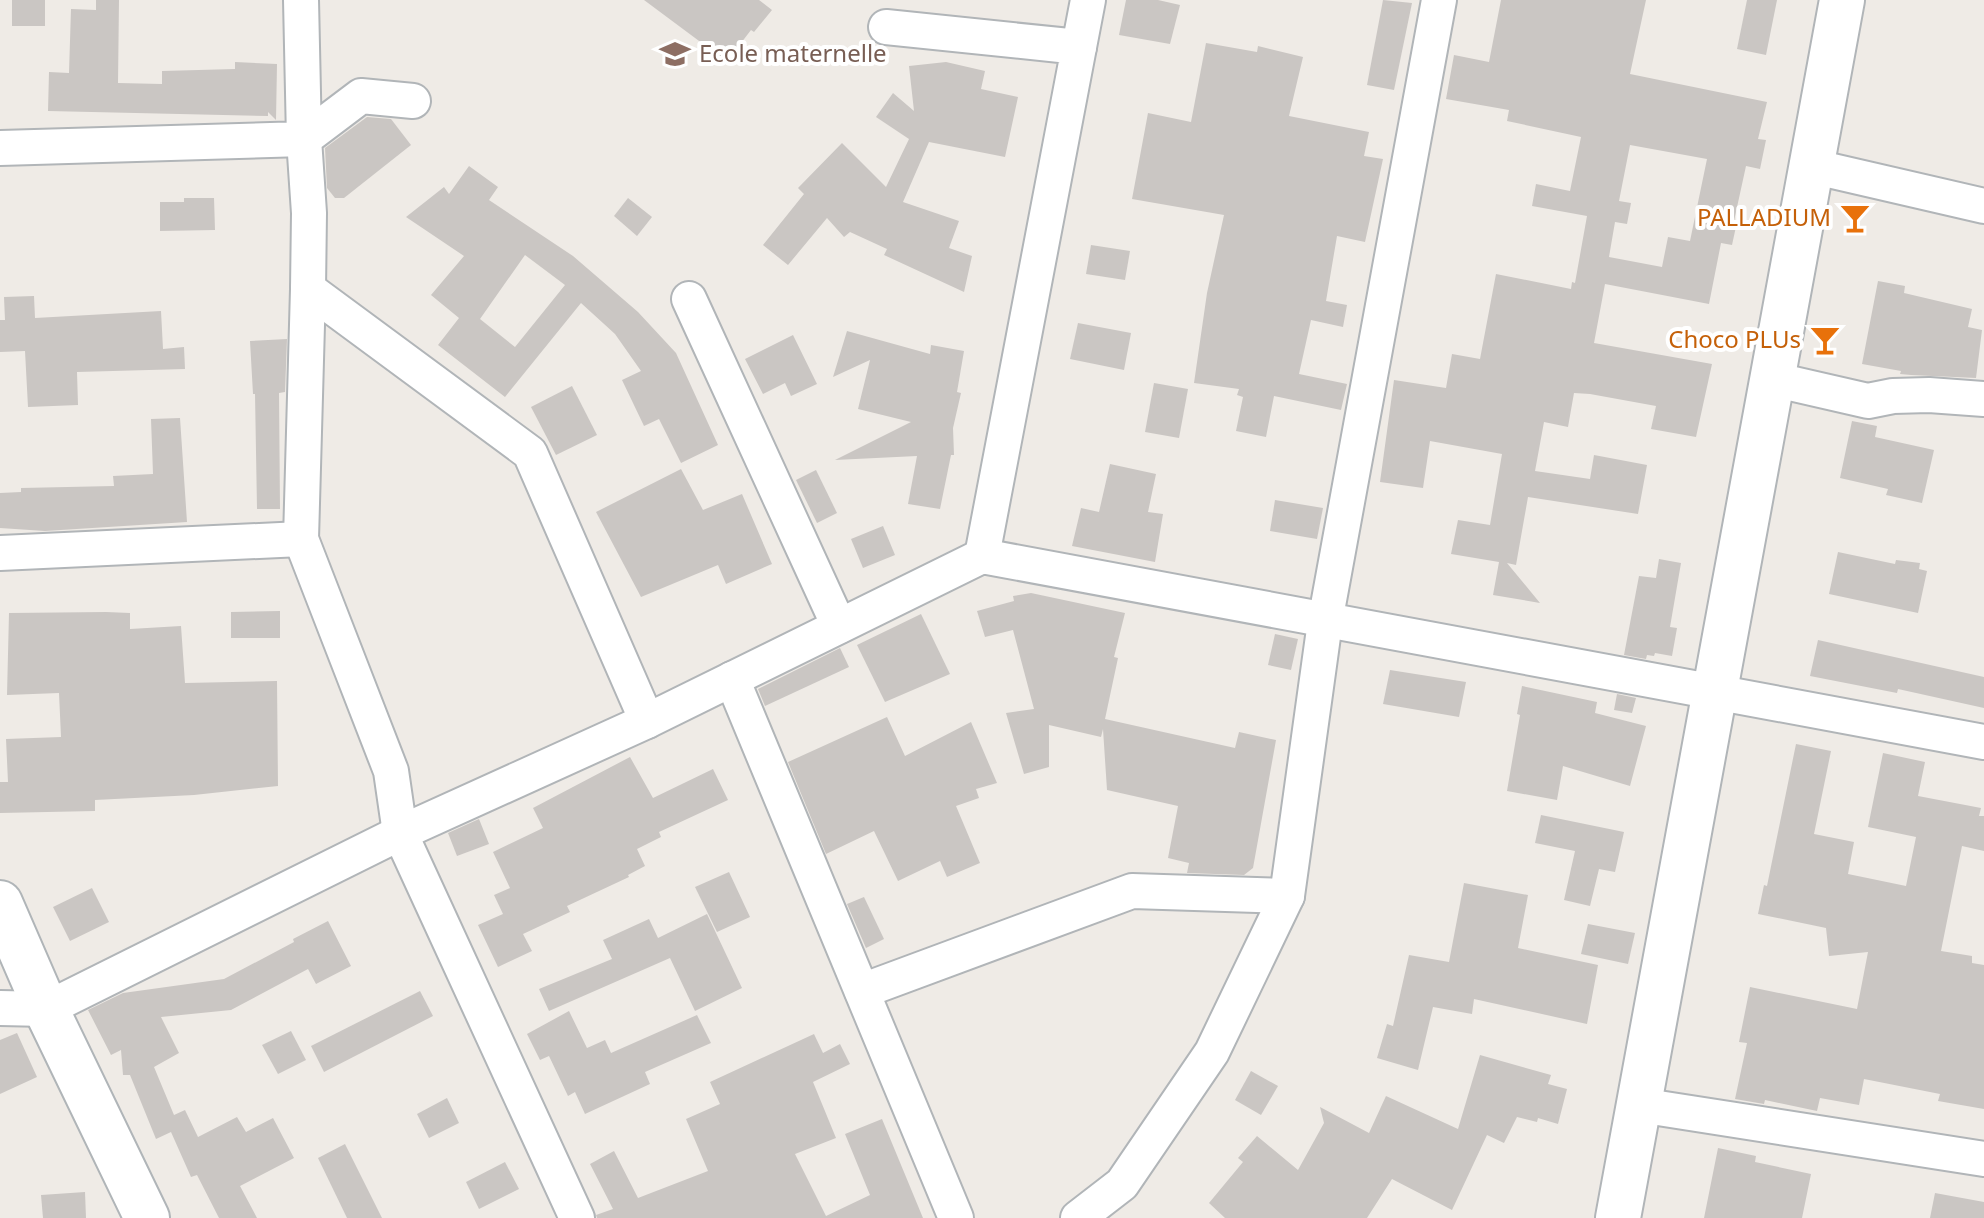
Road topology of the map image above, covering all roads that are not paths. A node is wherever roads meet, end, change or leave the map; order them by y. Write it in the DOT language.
graph roads {
  1 [pos="301,0"];
  2 [pos="1088,0"];
  3 [pos="1439,0"];
  4 [pos="1842,0"];
  5 [pos="886,27"];
  6 [pos="1079,47"];
  7 [pos="413,101"];
  8 [pos="304,139"];
  9 [pos="0,148"];
  10 [pos="1811,166"];
  11 [pos="1984,206"];
  12 [pos="308,289"];
  13 [pos="689,299"];
  14 [pos="1772,379"];
  15 [pos="1984,399"];
  16 [pos="301,539"];
  17 [pos="0,553"];
  18 [pos="982,556"];
  19 [pos="1325,622"];
  20 [pos="839,626"];
  21 [pos="732,679"];
  22 [pos="1715,692"];
  23 [pos="647,721"];
  24 [pos="1984,742"];
  25 [pos="400,833"];
  26 [pos="1287,896"];
  27 [pos="0,903"];
  28 [pos="862,991"];
  29 [pos="0,1008"];
  30 [pos="46,1009"];
  31 [pos="1639,1105"];
  32 [pos="1984,1159"];
  33 [pos="1616,1212"];
  34 [pos="147,1218"];
  35 [pos="577,1218"];
  36 [pos="956,1218"];
  37 [pos="1078,1218"];
  1 -- 8 [label="street"];
  2 -- 6 [label="street"];
  3 -- 19 [label="street"];
  4 -- 10 [label="street"];
  5 -- 6 [label="street"];
  6 -- 18 [label="street"];
  7 -- 8 [label="street"];
  8 -- 9 [label="street"];
  8 -- 12 [label="street"];
  10 -- 11 [label="street"];
  10 -- 14 [label="street"];
  12 -- 16 [label="street"];
  12 -- 23 [label="street"];
  13 -- 20 [label="street"];
  14 -- 15 [label="street"];
  14 -- 22 [label="street"];
  16 -- 17 [label="street"];
  16 -- 25 [label="street"];
  18 -- 19 [label="street"];
  18 -- 20 [label="street"];
  19 -- 22 [label="street"];
  19 -- 26 [label="street"];
  20 -- 21 [label="street"];
  21 -- 23 [label="street"];
  21 -- 28 [label="street"];
  22 -- 24 [label="street"];
  22 -- 31 [label="street"];
  23 -- 25 [label="street"];
  25 -- 30 [label="street"];
  25 -- 35 [label="street"];
  26 -- 28 [label="street"];
  26 -- 37 [label="street"];
  27 -- 30 [label="street"];
  28 -- 36 [label="street"];
  29 -- 30 [label="street"];
  30 -- 34 [label="street"];
  31 -- 32 [label="street"];
  31 -- 33 [label="street"];
}
